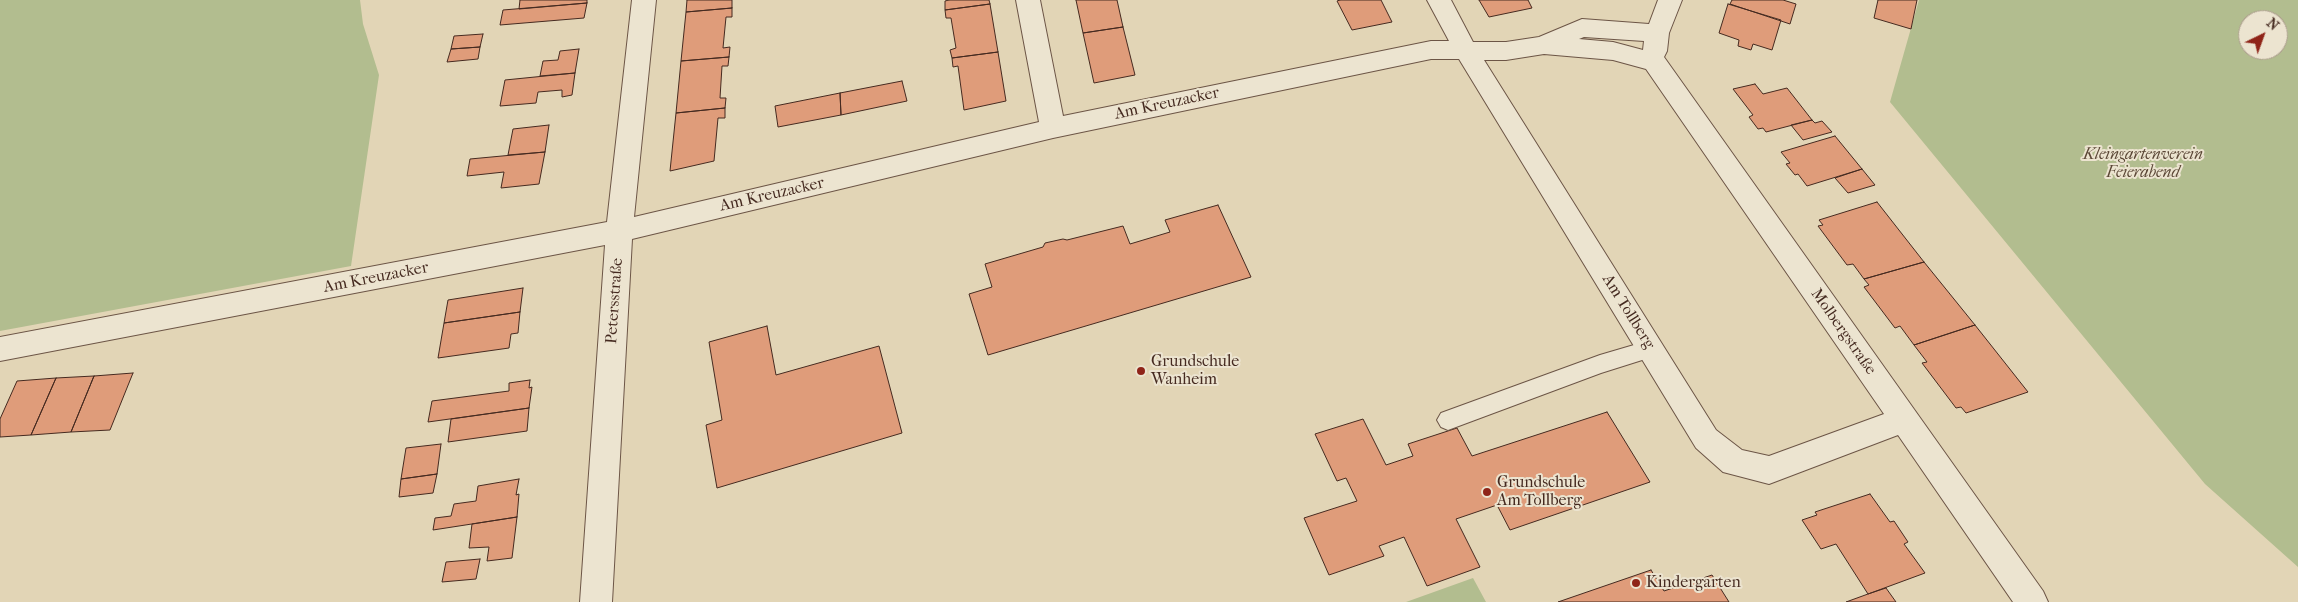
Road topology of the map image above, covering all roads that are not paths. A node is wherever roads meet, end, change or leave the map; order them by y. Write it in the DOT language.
graph roads {
  1 [pos="644,0"];
  2 [pos="1028,0"];
  3 [pos="1439,0"];
  4 [pos="1670,0"];
  5 [pos="1657,33"];
  6 [pos="1543,45"];
  7 [pos="1466,50"];
  8 [pos="1654,62"];
  9 [pos="1052,128"];
  10 [pos="619,231"];
  11 [pos="1650,349"];
  12 [pos="0,350"];
  13 [pos="1448,420"];
  14 [pos="1904,420"];
  15 [pos="596,602"];
  16 [pos="2032,602"];
  1 -- 10 [label="street, Petersstraße"];
  2 -- 9 [label="street"];
  3 -- 7 [label="street, Am Tollberg"];
  4 -- 5 [label="street"];
  5 -- 6 [label="street, Am Kreuzacker"];
  5 -- 8 [label="street"];
  6 -- 7 [label="street, Am Kreuzacker"];
  6 -- 8 [label="street, Am Kreuzacker"];
  7 -- 9 [label="street, Am Kreuzacker"];
  7 -- 11 [label="street, Am Tollberg"];
  8 -- 14 [label="street, Molbergstraße"];
  9 -- 10 [label="street, Am Kreuzacker"];
  10 -- 12 [label="street, Am Kreuzacker"];
  10 -- 15 [label="street, Petersstraße"];
  11 -- 13 [label="lane"];
  11 -- 14 [label="street, Am Tollberg"];
  14 -- 16 [label="street, Molbergstraße"];
}
